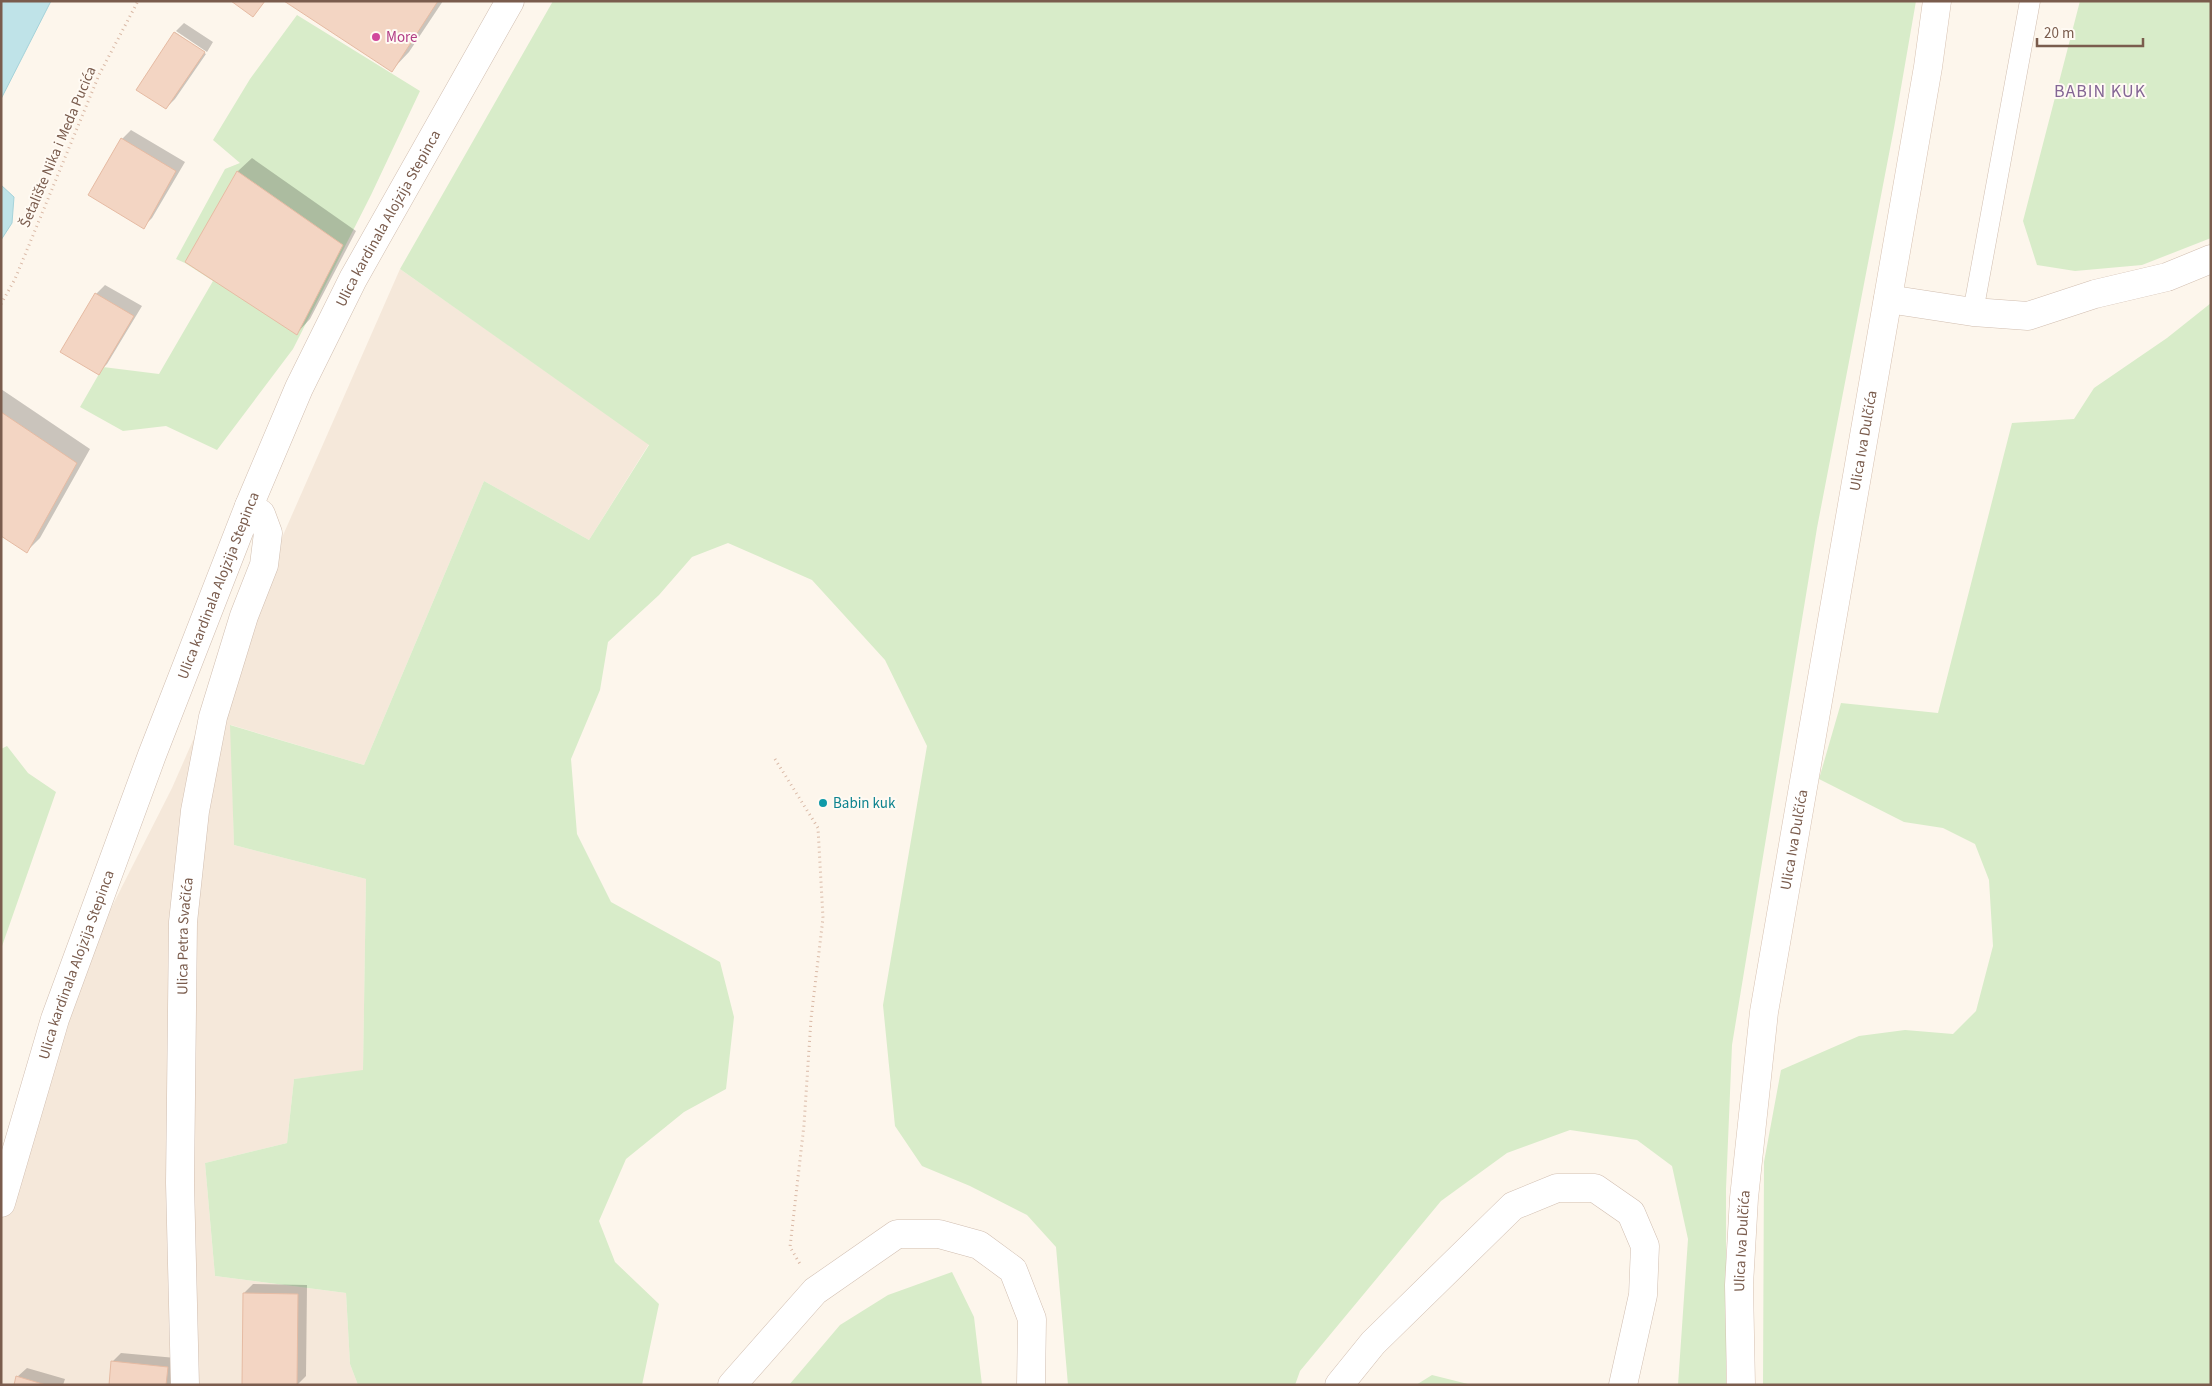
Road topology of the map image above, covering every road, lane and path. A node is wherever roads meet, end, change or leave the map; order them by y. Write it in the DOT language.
graph roads {
  1 [pos="138,1"];
  2 [pos="510,1"];
  3 [pos="1937,1"];
  4 [pos="2030,1"];
  5 [pos="2211,259"];
  6 [pos="1888,299"];
  7 [pos="1,304"];
  8 [pos="1973,312"];
  9 [pos="249,506"];
  10 [pos="775,759"];
  11 [pos="1,1204"];
  12 [pos="815,1291"];
  13 [pos="185,1385"];
  14 [pos="732,1385"];
  15 [pos="1031,1385"];
  16 [pos="1339,1385"];
  17 [pos="1623,1385"];
  18 [pos="1741,1385"];
  1 -- 7 [label="path, Šetalište Nika i Meda Pucića"];
  2 -- 9 [label="street, Ulica kardinala Alojzija Stepinca"];
  3 -- 6 [label="street, Ulica Iva Dulčića"];
  4 -- 8 [label="lane"];
  5 -- 8 [label="street"];
  6 -- 8 [label="street"];
  6 -- 18 [label="street, Ulica Iva Dulčića"];
  9 -- 11 [label="street, Ulica kardinala Alojzija Stepinca"];
  9 -- 13 [label="street, Ulica Petra Svačića"];
  10 -- 12 [label="path"];
  12 -- 14 [label="street"];
  12 -- 15 [label="street"];
  16 -- 17 [label="street"];
}
